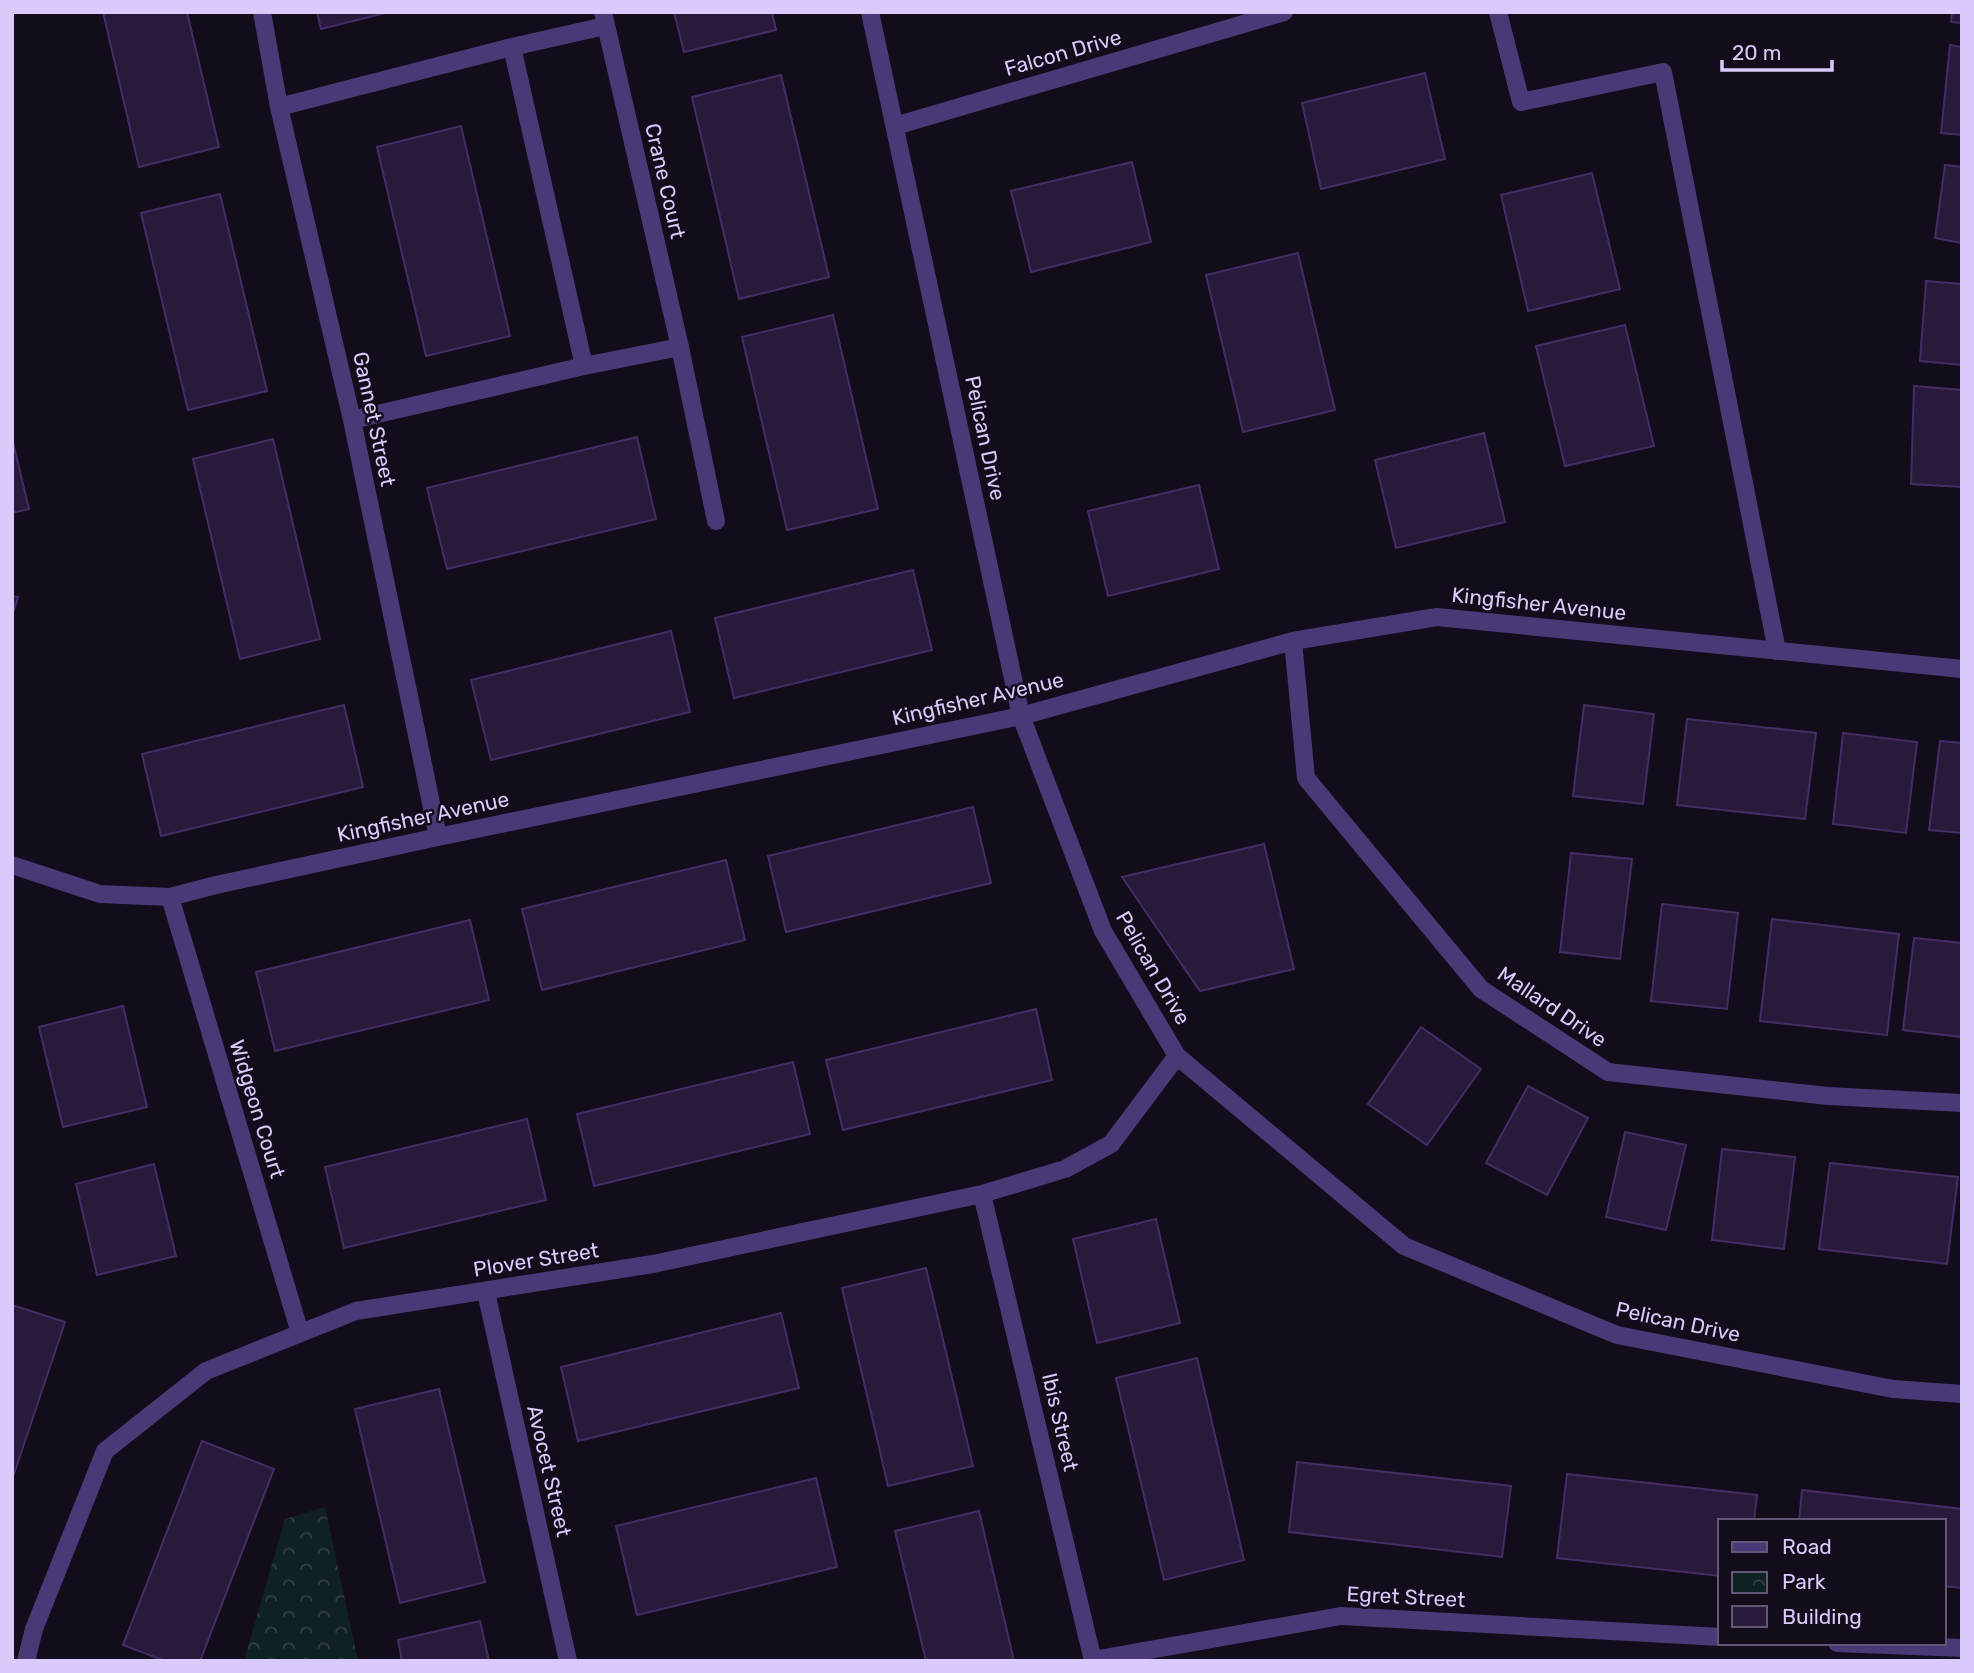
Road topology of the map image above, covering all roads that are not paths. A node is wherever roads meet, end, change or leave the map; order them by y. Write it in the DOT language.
graph roads {
  1 [pos="262,12"];
  2 [pos="870,12"];
  3 [pos="1284,12"];
  4 [pos="1497,12"];
  5 [pos="604,19"];
  6 [pos="512,47"];
  7 [pos="279,107"];
  8 [pos="895,126"];
  9 [pos="680,347"];
  10 [pos="584,366"];
  11 [pos="352,419"];
  12 [pos="716,522"];
  13 [pos="1293,641"];
  14 [pos="1777,651"];
  15 [pos="1962,670"];
  16 [pos="1021,716"];
  17 [pos="438,836"];
  18 [pos="12,865"];
  19 [pos="170,897"];
  20 [pos="1177,1056"];
  21 [pos="1962,1103"];
  22 [pos="982,1194"];
  23 [pos="486,1292"];
  24 [pos="300,1334"];
  25 [pos="1962,1394"];
  26 [pos="1718,1637"];
  27 [pos="1887,1645"];
  28 [pos="1962,1648"];
  29 [pos="1093,1660"];
  30 [pos="26,1661"];
  31 [pos="568,1661"];
  1 -- 7 [label="street, Gannet Street"];
  2 -- 8 [label="street, Pelican Drive"];
  3 -- 8 [label="street, Falcon Drive"];
  4 -- 14 [label="street"];
  5 -- 6 [label="street, Crane Court"];
  5 -- 9 [label="street, Crane Court"];
  6 -- 7 [label="street, Crane Court"];
  6 -- 10 [label="street"];
  7 -- 11 [label="street, Gannet Street"];
  8 -- 16 [label="street, Pelican Drive"];
  9 -- 10 [label="street"];
  9 -- 12 [label="street, Crane Court"];
  10 -- 11 [label="street"];
  11 -- 17 [label="street, Gannet Street"];
  13 -- 14 [label="street, Kingfisher Avenue"];
  13 -- 16 [label="street, Kingfisher Avenue"];
  13 -- 21 [label="street, Mallard Drive"];
  14 -- 15 [label="street, Kingfisher Avenue"];
  16 -- 17 [label="street, Kingfisher Avenue"];
  16 -- 20 [label="street, Pelican Drive"];
  17 -- 19 [label="street, Kingfisher Avenue"];
  18 -- 19 [label="street, Kingfisher Avenue"];
  19 -- 24 [label="street, Widgeon Court"];
  20 -- 22 [label="street, Plover Street"];
  20 -- 25 [label="street, Pelican Drive"];
  22 -- 23 [label="street, Plover Street"];
  22 -- 29 [label="street, Ibis Street"];
  23 -- 24 [label="street, Plover Street"];
  23 -- 31 [label="street, Avocet Street"];
  24 -- 30 [label="street, Plover Street"];
  26 -- 29 [label="street, Egret Street"];
  27 -- 28 [label="street"];
}
